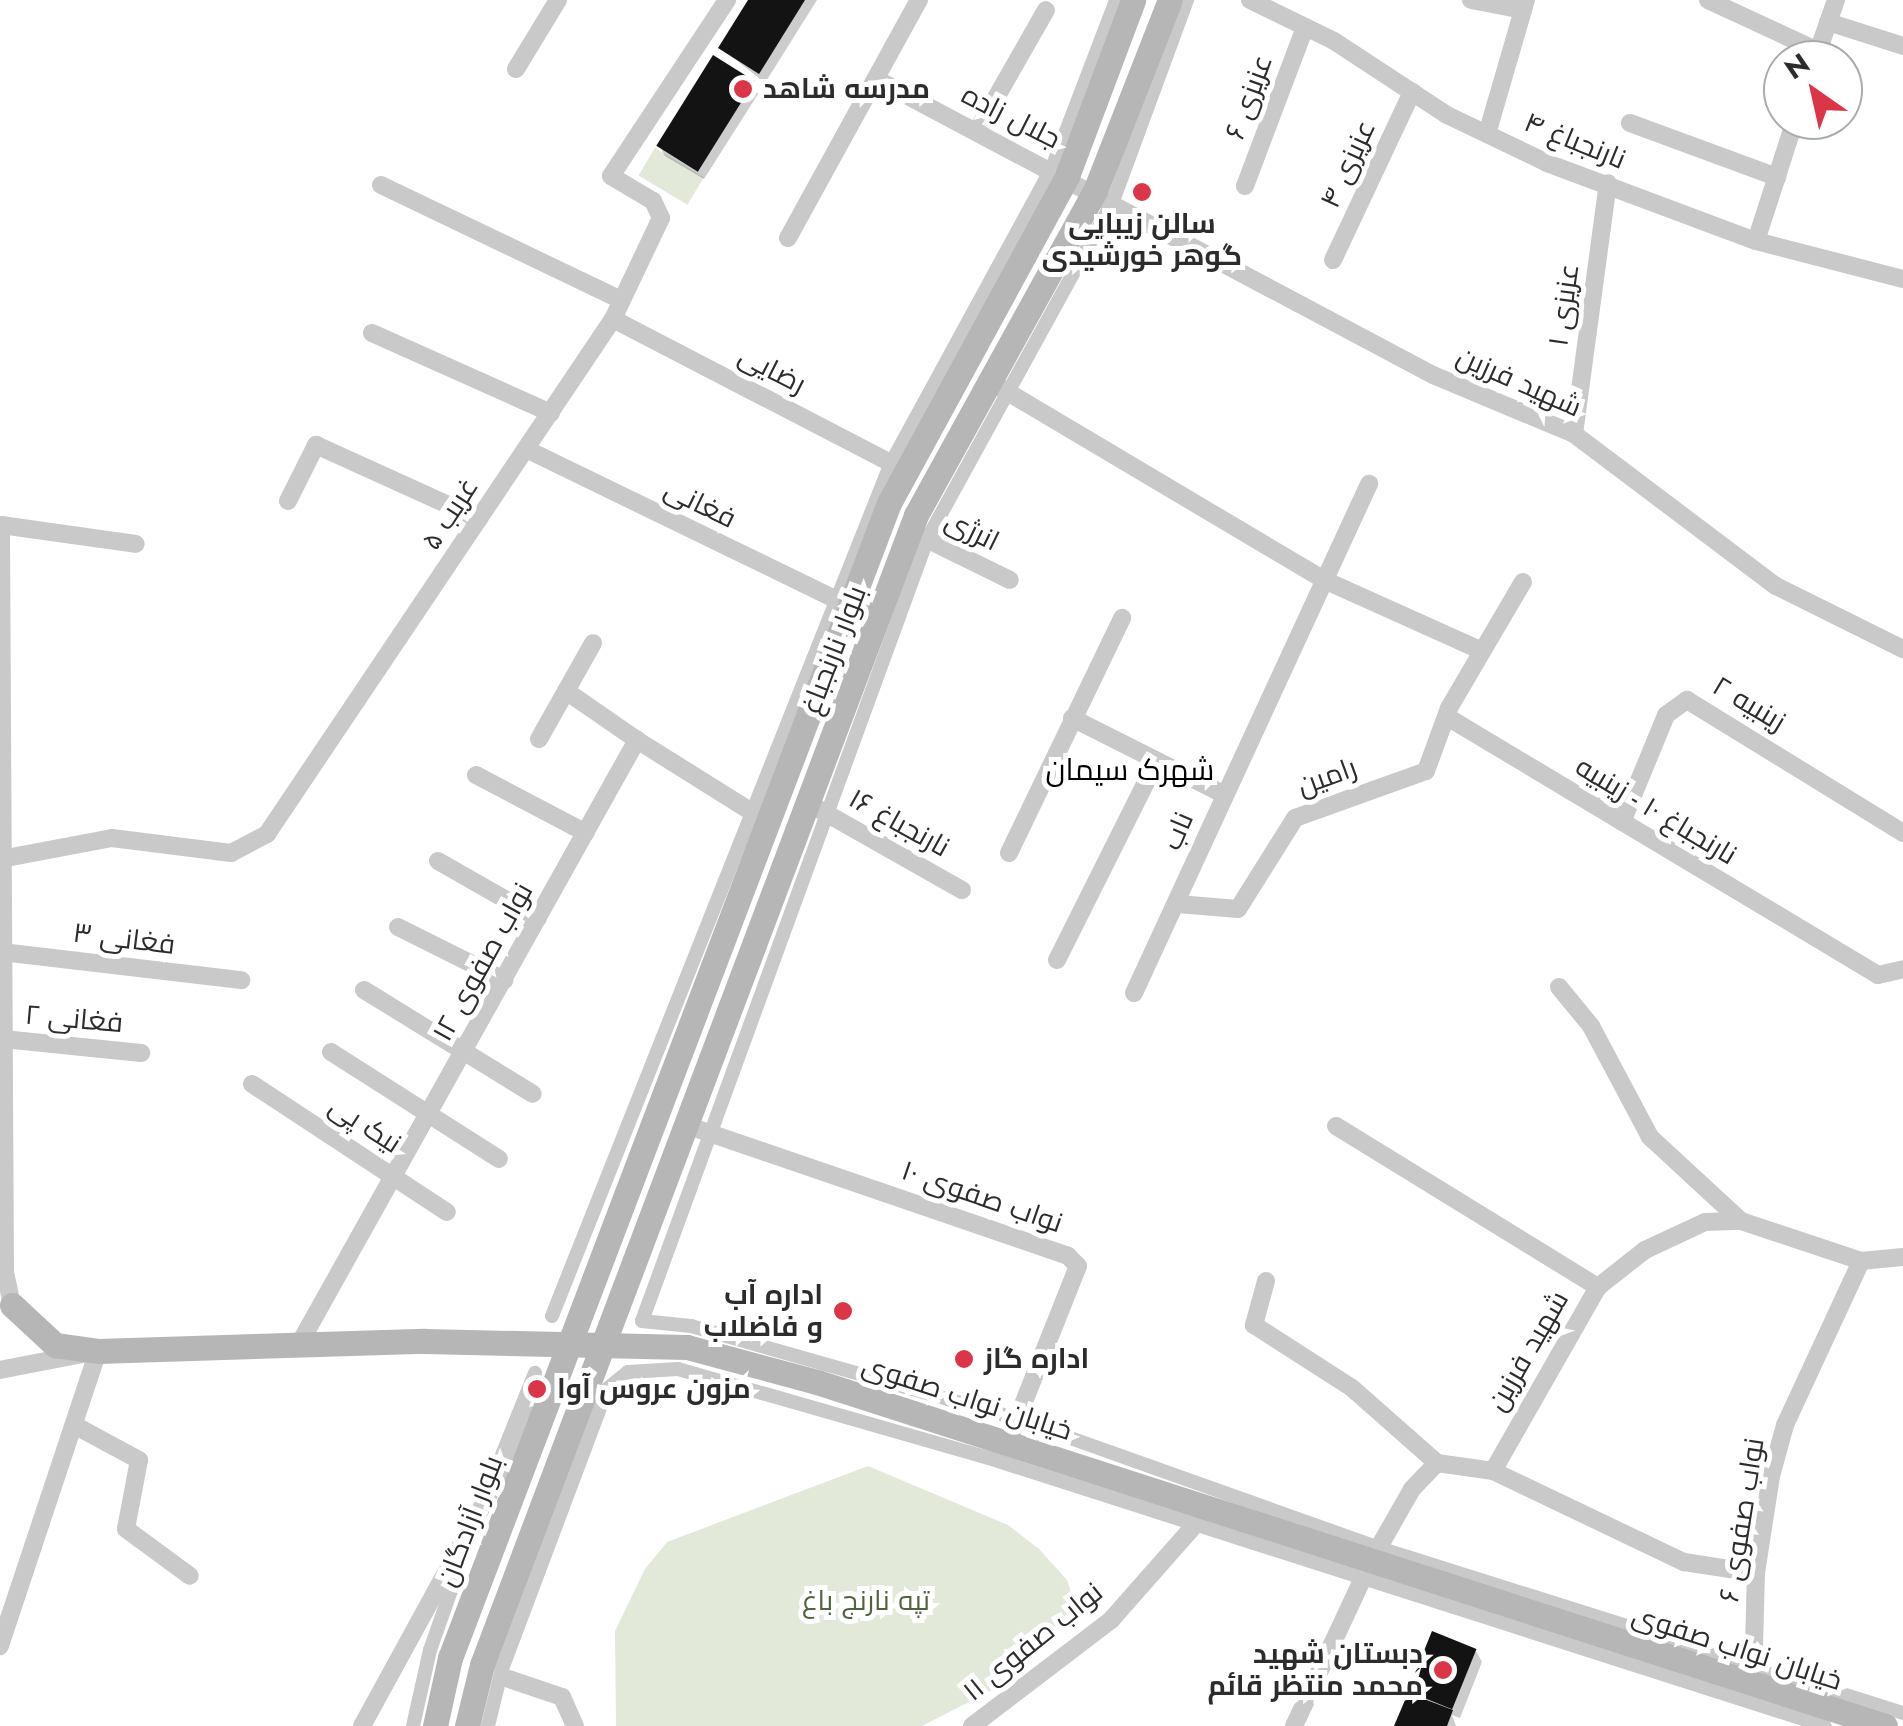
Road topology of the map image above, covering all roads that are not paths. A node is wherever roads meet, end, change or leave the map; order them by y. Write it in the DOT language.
graph roads {
  1 [pos="558,0"];
  2 [pos="727,0"];
  3 [pos="919,0"];
  4 [pos="1116,0"];
  5 [pos="1134,0"];
  6 [pos="1170,0"];
  7 [pos="1187,0"];
  8 [pos="1250,0"];
  9 [pos="1471,0"];
  10 [pos="1708,0"];
  11 [pos="1836,0"];
  12 [pos="1525,5"];
  13 [pos="1046,10"];
  14 [pos="1828,22"];
  15 [pos="1305,27"];
  16 [pos="1787,40"];
  17 [pos="1821,40"];
  18 [pos="1903,46"];
  19 [pos="516,69"];
  20 [pos="876,80"];
  21 [pos="1412,92"];
  22 [pos="1630,123"];
  23 [pos="977,131"];
  24 [pos="1487,134"];
  25 [pos="1789,140"];
  26 [pos="1060,172"];
  27 [pos="1777,177"];
  28 [pos="382,184"];
  29 [pos="1608,184"];
  30 [pos="1246,186"];
  31 [pos="1104,196"];
  32 [pos="788,238"];
  33 [pos="1756,242"];
  34 [pos="1333,260"];
  35 [pos="1900,274"];
  36 [pos="622,300"];
  37 [pos="613,319"];
  38 [pos="372,333"];
  39 [pos="998,386"];
  40 [pos="552,412"];
  41 [pos="1574,434"];
  42 [pos="526,449"];
  43 [pos="899,467"];
  44 [pos="1370,484"];
  45 [pos="288,501"];
  46 [pos="479,519"];
  47 [pos="918,536"];
  48 [pos="136,544"];
  49 [pos="1322,579"];
  50 [pos="1010,580"];
  51 [pos="1522,582"];
  52 [pos="843,604"];
  53 [pos="1122,618"];
  54 [pos="878,620"];
  55 [pos="592,643"];
  56 [pos="1903,648"];
  57 [pos="1482,650"];
  58 [pos="566,691"];
  59 [pos="1072,718"];
  60 [pos="1450,718"];
  61 [pos="539,739"];
  62 [pos="637,740"];
  63 [pos="1156,762"];
  64 [pos="476,776"];
  65 [pos="1224,794"];
  66 [pos="817,809"];
  67 [pos="762,819"];
  68 [pos="1622,822"];
  69 [pos="586,832"];
  70 [pos="1903,832"];
  71 [pos="1009,853"];
  72 [pos="0,859"];
  73 [pos="438,862"];
  74 [pos="962,890"];
  75 [pos="1178,904"];
  76 [pos="538,918"];
  77 [pos="398,927"];
  78 [pos="2,952"];
  79 [pos="1058,960"];
  80 [pos="1903,969"];
  81 [pos="241,980"];
  82 [pos="504,980"];
  83 [pos="1559,987"];
  84 [pos="364,990"];
  85 [pos="1134,993"];
  86 [pos="2,1039"];
  87 [pos="465,1051"];
  88 [pos="140,1052"];
  89 [pos="331,1052"];
  90 [pos="252,1084"];
  91 [pos="533,1094"];
  92 [pos="430,1115"];
  93 [pos="1336,1126"];
  94 [pos="697,1128"];
  95 [pos="499,1159"];
  96 [pos="395,1177"];
  97 [pos="447,1212"];
  98 [pos="1742,1220"];
  99 [pos="1903,1257"];
  100 [pos="1861,1261"];
  101 [pos="1266,1281"];
  102 [pos="1598,1287"];
  103 [pos="12,1305"];
  104 [pos="552,1316"];
  105 [pos="572,1340"];
  106 [pos="604,1343"];
  107 [pos="297,1348"];
  108 [pos="98,1351"];
  109 [pos="0,1370"];
  110 [pos="544,1378"];
  111 [pos="74,1425"];
  112 [pos="1012,1431"];
  113 [pos="1437,1463"];
  114 [pos="1493,1471"];
  115 [pos="478,1515"];
  116 [pos="1201,1517"];
  117 [pos="1371,1562"];
  118 [pos="1756,1573"];
  119 [pos="190,1576"];
  120 [pos="0,1646"];
  121 [pos="1754,1676"];
  122 [pos="510,1680"];
  123 [pos="1903,1713"];
  124 [pos="362,1726"];
  125 [pos="413,1726"];
  126 [pos="436,1726"];
  127 [pos="467,1726"];
  128 [pos="488,1726"];
  129 [pos="575,1726"];
  130 [pos="972,1726"];
  131 [pos="1294,1726"];
  132 [pos="1825,1726"];
  133 [pos="1885,1726"];
  1 -- 19 [label="street"];
  2 -- 36 [label="street, غریب ۵"];
  3 -- 20 [label="street"];
  4 -- 26 [label="street"];
  5 -- 26 [label="main road, بلوار نارنجباغ"];
  6 -- 31 [label="main road, بلوار نارنجباغ"];
  7 -- 31 [label="street"];
  8 -- 15 [label="street, نارنجباغ ۴"];
  9 -- 12 [label="street"];
  10 -- 16 [label="street"];
  11 -- 14 [label="street"];
  12 -- 24 [label="street"];
  13 -- 23 [label="street"];
  14 -- 17 [label="street"];
  14 -- 18 [label="street"];
  15 -- 21 [label="street, نارنجباغ ۴"];
  15 -- 30 [label="street, عزیزی ۶"];
  20 -- 23 [label="street, جلال زاده"];
  20 -- 32 [label="street"];
  21 -- 24 [label="street, نارنجباغ ۴"];
  21 -- 34 [label="street, عزیزی ۴"];
  22 -- 27 [label="street"];
  23 -- 26 [label="street, جلال زاده"];
  24 -- 29 [label="street, نارنجباغ ۴"];
  25 -- 27 [label="street"];
  26 -- 31 [label="street, جلال زاده"];
  26 -- 43 [label="main road, بلوار نارنجباغ"];
  27 -- 33 [label="street"];
  28 -- 36 [label="street"];
  29 -- 33 [label="street, نارنجباغ ۴"];
  29 -- 41 [label="street, عزیزی ۱"];
  31 -- 39 [label="main road, بلوار نارنجباغ"];
  31 -- 41 [label="street, شهید فرزین"];
  33 -- 35 [label="street, نارنجباغ ۴"];
  36 -- 37 [label="street, غریب ۵"];
  37 -- 40 [label="street, غریب ۵"];
  37 -- 43 [label="street, رضایی"];
  38 -- 40 [label="street"];
  39 -- 47 [label="main road, بلوار نارنجباغ"];
  39 -- 49 [label="street"];
  40 -- 42 [label="street, غریب ۵"];
  41 -- 56 [label="street, شهید فرزین"];
  42 -- 46 [label="street, غریب ۵"];
  42 -- 52 [label="street, فغانی"];
  43 -- 52 [label="main road, بلوار نارنجباغ"];
  44 -- 49 [label="street, ناب"];
  45 -- 46 [label="street"];
  46 -- 72 [label="street, غریب ۵"];
  47 -- 50 [label="street, انرژی"];
  47 -- 54 [label="main road, بلوار نارنجباغ"];
  47 -- 66 [label="street"];
  48 -- 72 [label="street"];
  49 -- 57 [label="street"];
  49 -- 65 [label="street, ناب"];
  51 -- 57 [label="street"];
  52 -- 54 [label="street, فغانی"];
  52 -- 67 [label="main road, بلوار نارنجباغ"];
  53 -- 59 [label="street"];
  54 -- 66 [label="main road, بلوار نارنجباغ"];
  55 -- 58 [label="street"];
  57 -- 60 [label="street"];
  58 -- 61 [label="street"];
  58 -- 62 [label="street"];
  59 -- 63 [label="street"];
  59 -- 71 [label="street"];
  60 -- 68 [label="street, نارنجباغ ۱۰ - زینبیه"];
  60 -- 75 [label="street, رامین"];
  62 -- 67 [label="street"];
  62 -- 69 [label="street, نواب صفوی ۱۲"];
  63 -- 65 [label="street"];
  63 -- 79 [label="street"];
  64 -- 69 [label="street"];
  65 -- 75 [label="street, ناب"];
  66 -- 74 [label="street, نارنجباغ ۱۶"];
  66 -- 94 [label="main road, بلوار نارنجباغ"];
  67 -- 104 [label="street"];
  67 -- 105 [label="main road, بلوار نارنجباغ"];
  68 -- 70 [label="street, زینبیه ۲"];
  68 -- 80 [label="street, نارنجباغ ۱۰ - زینبیه"];
  69 -- 76 [label="street, نواب صفوی ۱۲"];
  72 -- 78 [label="street"];
  73 -- 76 [label="street"];
  75 -- 85 [label="street, ناب"];
  76 -- 82 [label="street, نواب صفوی ۱۲"];
  77 -- 82 [label="street"];
  78 -- 81 [label="street, فغانی ۳"];
  78 -- 86 [label="street"];
  82 -- 87 [label="street, نواب صفوی ۱۲"];
  83 -- 98 [label="street"];
  84 -- 87 [label="street"];
  86 -- 88 [label="street, فغانی ۲"];
  86 -- 103 [label="street"];
  87 -- 91 [label="street"];
  87 -- 92 [label="street, نواب صفوی ۱۲"];
  89 -- 92 [label="street"];
  90 -- 96 [label="street, نیک پی"];
  92 -- 95 [label="street"];
  92 -- 96 [label="street, نواب صفوی ۱۲"];
  93 -- 102 [label="street"];
  94 -- 106 [label="main road, بلوار نارنجباغ"];
  94 -- 112 [label="street, نواب صفوی ۱۰"];
  94 -- 112 [label="street"];
  96 -- 97 [label="street, نیک پی"];
  96 -- 107 [label="street, نواب صفوی ۱۲"];
  98 -- 100 [label="street, شهید فرزین"];
  98 -- 102 [label="street, شهید فرزین"];
  99 -- 100 [label="street, شهید فرزین"];
  100 -- 118 [label="street, نواب صفوی ۶"];
  101 -- 113 [label="street"];
  102 -- 114 [label="street, شهید فرزین"];
  103 -- 108 [label="main road, خیابان نواب صفوی"];
  105 -- 106 [label="main road, خیابان نواب صفوی"];
  105 -- 107 [label="main road, خیابان نواب صفوی"];
  105 -- 110 [label="main road, بلوار آزادگان"];
  106 -- 112 [label="main road, خیابان نواب صفوی"];
  106 -- 127 [label="main road"];
  107 -- 108 [label="main road, خیابان نواب صفوی"];
  108 -- 109 [label="street"];
  108 -- 111 [label="street"];
  110 -- 115 [label="street"];
  110 -- 126 [label="main road, بلوار آزادگان"];
  111 -- 119 [label="street"];
  111 -- 120 [label="street"];
  112 -- 116 [label="main road, خیابان نواب صفوی"];
  112 -- 117 [label="street"];
  113 -- 114 [label="street"];
  113 -- 117 [label="street"];
  114 -- 118 [label="street"];
  115 -- 124 [label="street"];
  115 -- 125 [label="street"];
  116 -- 117 [label="main road, خیابان نواب صفوی"];
  116 -- 128 [label="street"];
  116 -- 130 [label="street, نواب صفوی ۱۱"];
  117 -- 121 [label="main road, خیابان نواب صفوی"];
  117 -- 131 [label="street"];
  117 -- 132 [label="street"];
  118 -- 121 [label="street, نواب صفوی ۶"];
  121 -- 123 [label="street"];
  121 -- 133 [label="main road, خیابان نواب صفوی"];
  122 -- 129 [label="street"];
}
